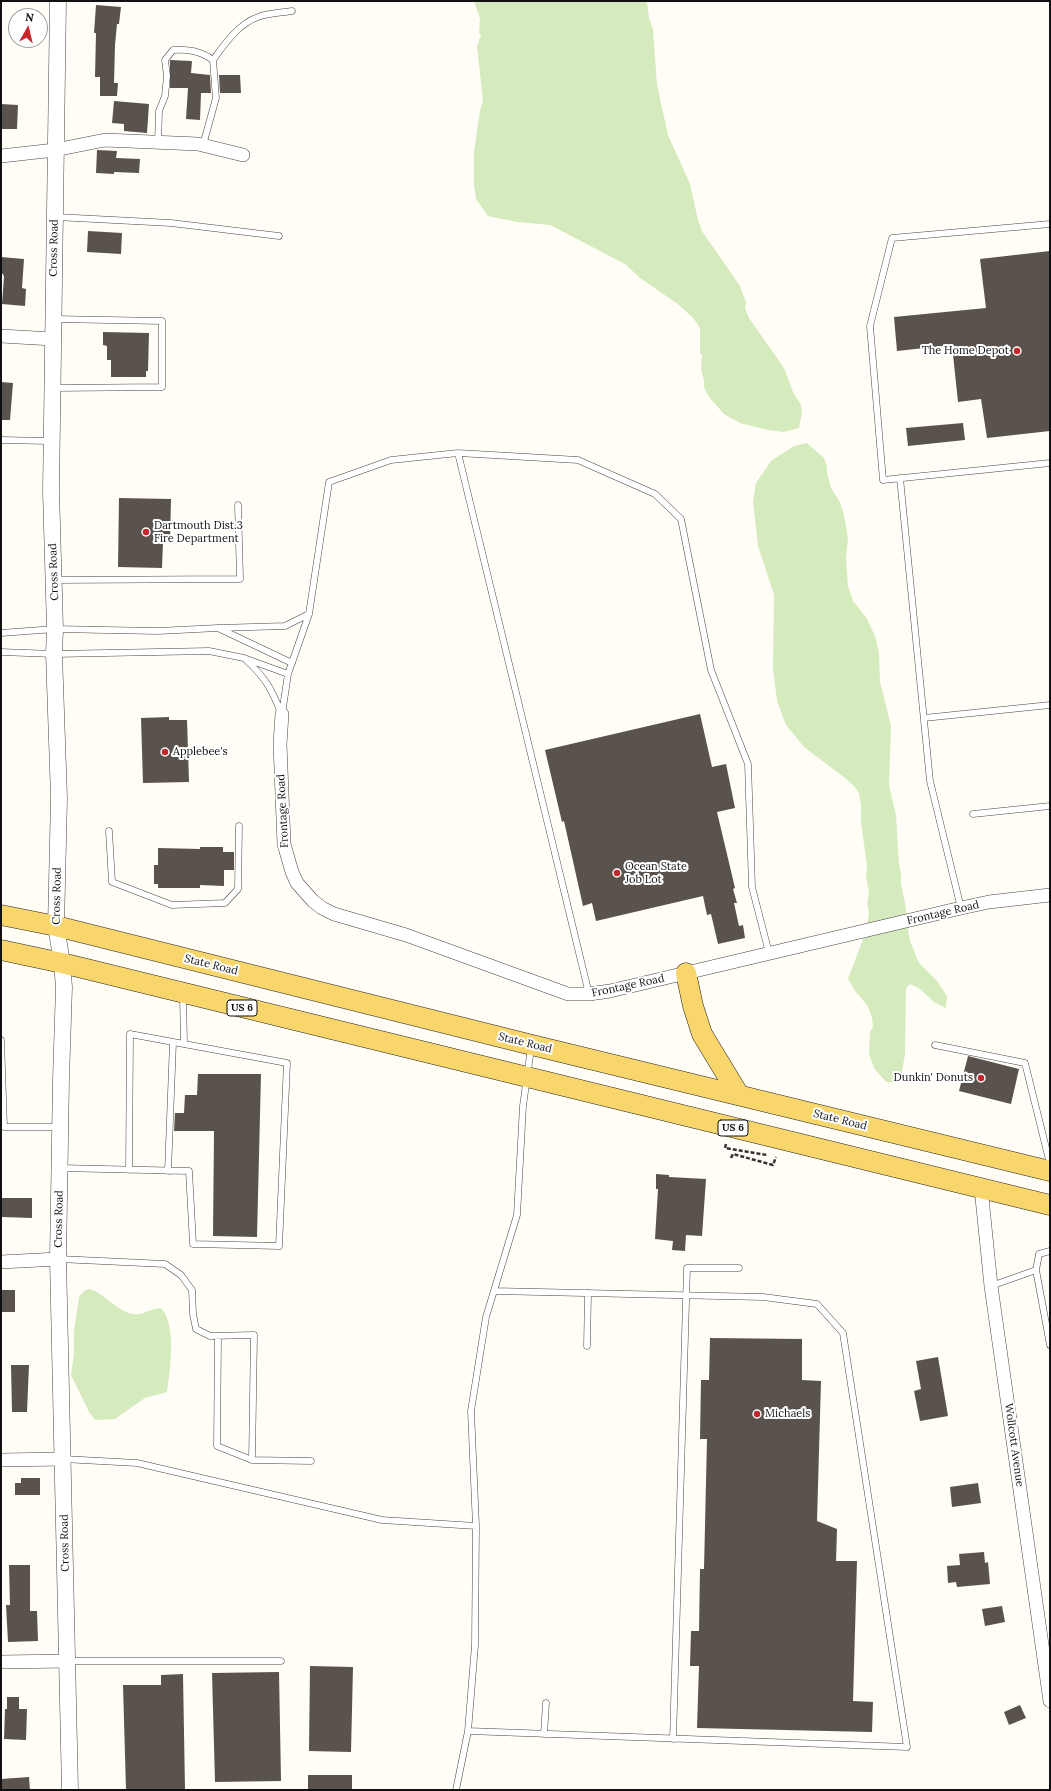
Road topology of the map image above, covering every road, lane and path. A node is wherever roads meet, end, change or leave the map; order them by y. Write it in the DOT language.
graph roads {
  1 [pos="58,1"];
  2 [pos="292,11"];
  3 [pos="213,60"];
  4 [pos="158,143"];
  5 [pos="203,144"];
  6 [pos="55,150"];
  7 [pos="242,155"];
  8 [pos="1,156"];
  9 [pos="55,217"];
  10 [pos="1050,224"];
  11 [pos="279,236"];
  12 [pos="54,319"];
  13 [pos="1,336"];
  14 [pos="53,339"];
  15 [pos="52,388"];
  16 [pos="1,440"];
  17 [pos="52,441"];
  18 [pos="458,453"];
  19 [pos="1050,463"];
  20 [pos="900,478"];
  21 [pos="238,506"];
  22 [pos="54,580"];
  23 [pos="309,614"];
  24 [pos="218,628"];
  25 [pos="55,629"];
  26 [pos="1,632"];
  27 [pos="1,652"];
  28 [pos="54,654"];
  29 [pos="244,658"];
  30 [pos="292,664"];
  31 [pos="288,674"];
  32 [pos="1050,705"];
  33 [pos="282,714"];
  34 [pos="924,718"];
  35 [pos="1050,806"];
  36 [pos="973,814"];
  37 [pos="239,826"];
  38 [pos="109,831"];
  39 [pos="1050,895"];
  40 [pos="961,908"];
  41 [pos="1,915"];
  42 [pos="56,926"];
  43 [pos="1,950"];
  44 [pos="768,953"];
  45 [pos="62,963"];
  46 [pos="686,973"];
  47 [pos="183,993"];
  48 [pos="589,994"];
  49 [pos="1,1040"];
  50 [pos="174,1042"];
  51 [pos="184,1044"];
  52 [pos="532,1045"];
  53 [pos="935,1045"];
  54 [pos="526,1078"];
  55 [pos="739,1095"];
  56 [pos="3,1127"];
  57 [pos="60,1127"];
  58 [pos="726,1142"];
  59 [pos="731,1158"];
  60 [pos="1050,1164"];
  61 [pos="60,1168"];
  62 [pos="129,1170"];
  63 [pos="168,1171"];
  64 [pos="1050,1171"];
  65 [pos="981,1188"];
  66 [pos="1050,1205"];
  67 [pos="1050,1251"];
  68 [pos="58,1259"];
  69 [pos="1,1262"];
  70 [pos="739,1268"];
  71 [pos="1036,1270"];
  72 [pos="991,1286"];
  73 [pos="494,1291"];
  74 [pos="588,1293"];
  75 [pos="686,1295"];
  76 [pos="218,1336"];
  77 [pos="1050,1345"];
  78 [pos="587,1346"];
  79 [pos="63,1459"];
  80 [pos="1,1460"];
  81 [pos="252,1460"];
  82 [pos="311,1461"];
  83 [pos="476,1526"];
  84 [pos="68,1661"];
  85 [pos="281,1661"];
  86 [pos="1,1662"];
  87 [pos="1050,1701"];
  88 [pos="546,1703"];
  89 [pos="468,1731"];
  90 [pos="544,1734"];
  91 [pos="673,1739"];
  92 [pos="70,1790"];
  93 [pos="456,1790"];
  1 -- 6 [label="street, Cross Road"];
  2 -- 3 [label="lane"];
  3 -- 4 [label="lane"];
  3 -- 5 [label="lane"];
  4 -- 5 [label="street"];
  4 -- 6 [label="street"];
  5 -- 7 [label="street"];
  6 -- 8 [label="street"];
  6 -- 9 [label="street, Cross Road"];
  9 -- 11 [label="lane"];
  9 -- 12 [label="street, Cross Road"];
  10 -- 20 [label="lane"];
  12 -- 14 [label="street, Cross Road"];
  12 -- 15 [label="lane"];
  13 -- 14 [label="street"];
  14 -- 15 [label="street, Cross Road"];
  15 -- 17 [label="street, Cross Road"];
  16 -- 17 [label="lane"];
  17 -- 22 [label="street, Cross Road"];
  18 -- 23 [label="lane"];
  18 -- 44 [label="lane"];
  18 -- 48 [label="lane"];
  19 -- 20 [label="lane"];
  20 -- 34 [label="lane"];
  21 -- 22 [label="lane"];
  22 -- 25 [label="street, Cross Road"];
  23 -- 24 [label="lane"];
  23 -- 30 [label="lane"];
  24 -- 25 [label="lane"];
  24 -- 30 [label="lane"];
  25 -- 26 [label="lane"];
  25 -- 28 [label="street, Cross Road"];
  27 -- 28 [label="lane"];
  28 -- 29 [label="lane"];
  28 -- 42 [label="street, Cross Road"];
  29 -- 31 [label="lane"];
  29 -- 33 [label="lane"];
  30 -- 31 [label="lane"];
  31 -- 33 [label="lane"];
  32 -- 34 [label="lane"];
  33 -- 48 [label="street, Frontage Road"];
  34 -- 40 [label="lane"];
  35 -- 36 [label="lane"];
  37 -- 38 [label="lane"];
  39 -- 40 [label="street, Frontage Road"];
  40 -- 44 [label="street, Frontage Road"];
  41 -- 42 [label="main road, State Road"];
  42 -- 45 [label="street, Cross Road"];
  42 -- 52 [label="main road, State Road"];
  43 -- 45 [label="main road, US 6"];
  44 -- 46 [label="street, Frontage Road"];
  45 -- 47 [label="main road, US 6"];
  45 -- 57 [label="street, Cross Road"];
  46 -- 48 [label="street, Frontage Road"];
  46 -- 55 [label="main road"];
  47 -- 51 [label="lane"];
  47 -- 54 [label="main road, US 6"];
  49 -- 56 [label="lane"];
  50 -- 51 [label="lane"];
  50 -- 62 [label="lane"];
  50 -- 63 [label="lane"];
  51 -- 63 [label="lane"];
  52 -- 54 [label="lane"];
  52 -- 55 [label="main road, State Road"];
  53 -- 60 [label="lane"];
  54 -- 65 [label="main road, US 6"];
  54 -- 73 [label="lane"];
  55 -- 64 [label="main road, State Road"];
  56 -- 57 [label="lane"];
  57 -- 61 [label="street, Cross Road"];
  58 -- 59 [label="path"];
  61 -- 62 [label="lane"];
  61 -- 68 [label="street, Cross Road"];
  62 -- 63 [label="lane"];
  65 -- 66 [label="main road, US 6"];
  65 -- 72 [label="street, Wollcott Avenue"];
  67 -- 71 [label="lane"];
  68 -- 69 [label="street"];
  68 -- 76 [label="lane"];
  68 -- 79 [label="street, Cross Road"];
  70 -- 75 [label="lane"];
  71 -- 72 [label="lane"];
  71 -- 77 [label="lane"];
  72 -- 87 [label="street, Wollcott Avenue"];
  73 -- 74 [label="lane"];
  73 -- 83 [label="lane"];
  74 -- 75 [label="lane"];
  74 -- 78 [label="lane"];
  75 -- 91 [label="lane"];
  75 -- 91 [label="lane"];
  76 -- 81 [label="lane"];
  76 -- 81 [label="lane"];
  79 -- 80 [label="street"];
  79 -- 83 [label="lane"];
  79 -- 84 [label="street, Cross Road"];
  81 -- 82 [label="lane"];
  83 -- 89 [label="lane"];
  84 -- 85 [label="lane"];
  84 -- 86 [label="street"];
  84 -- 92 [label="street, Cross Road"];
  88 -- 90 [label="lane"];
  89 -- 90 [label="lane"];
  89 -- 93 [label="lane"];
  90 -- 91 [label="lane"];
}
